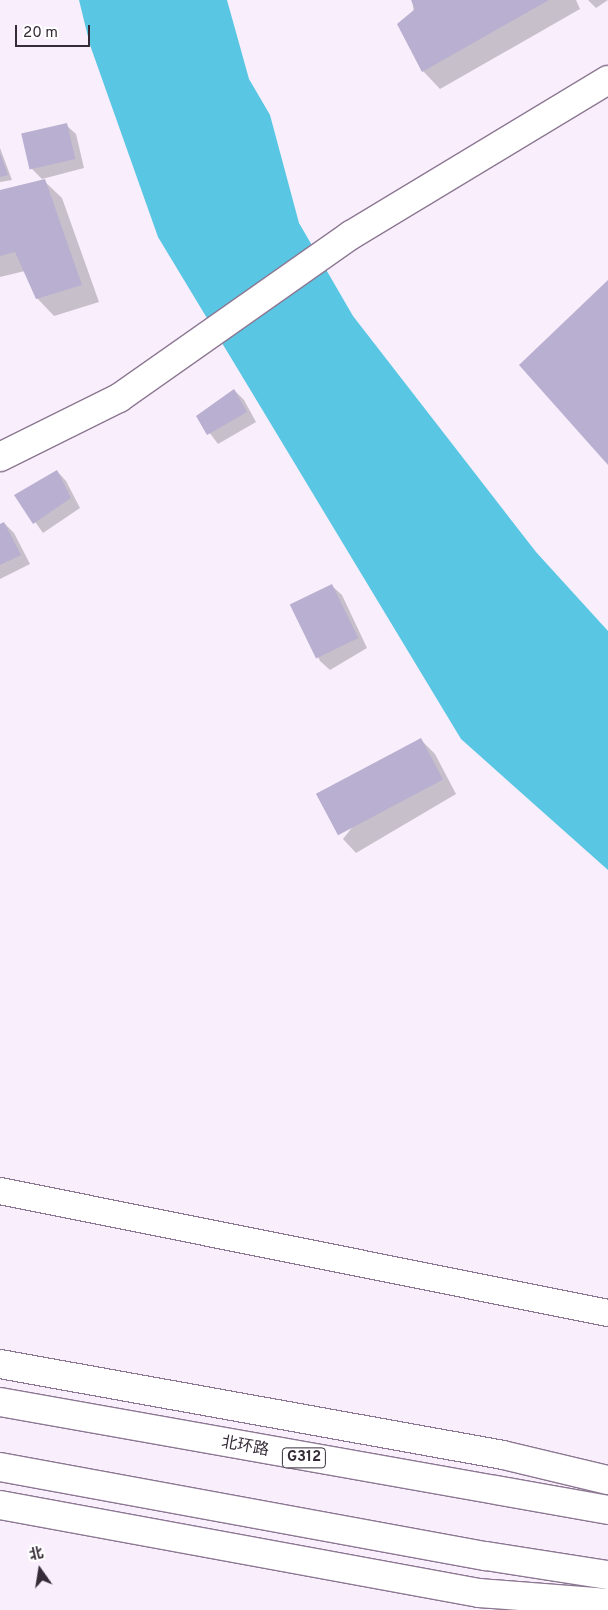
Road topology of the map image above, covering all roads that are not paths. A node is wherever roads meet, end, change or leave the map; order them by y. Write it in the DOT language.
graph roads {
  1 [pos="608,80"];
  2 [pos="0,456"];
  3 [pos="0,1191"];
  4 [pos="608,1313"];
  5 [pos="0,1364"];
  6 [pos="0,1402"];
  7 [pos="0,1467"];
  8 [pos="608,1480"];
  9 [pos="0,1505"];
  10 [pos="608,1510"];
  11 [pos="608,1575"];
  12 [pos="608,1603"];
  1 -- 2 [label="main road"];
  3 -- 4 [label="street"];
  5 -- 8 [label="main road"];
  6 -- 10 [label="main road, 北环路 / G312"];
  7 -- 11 [label="main road"];
  9 -- 12 [label="main road"];
}
